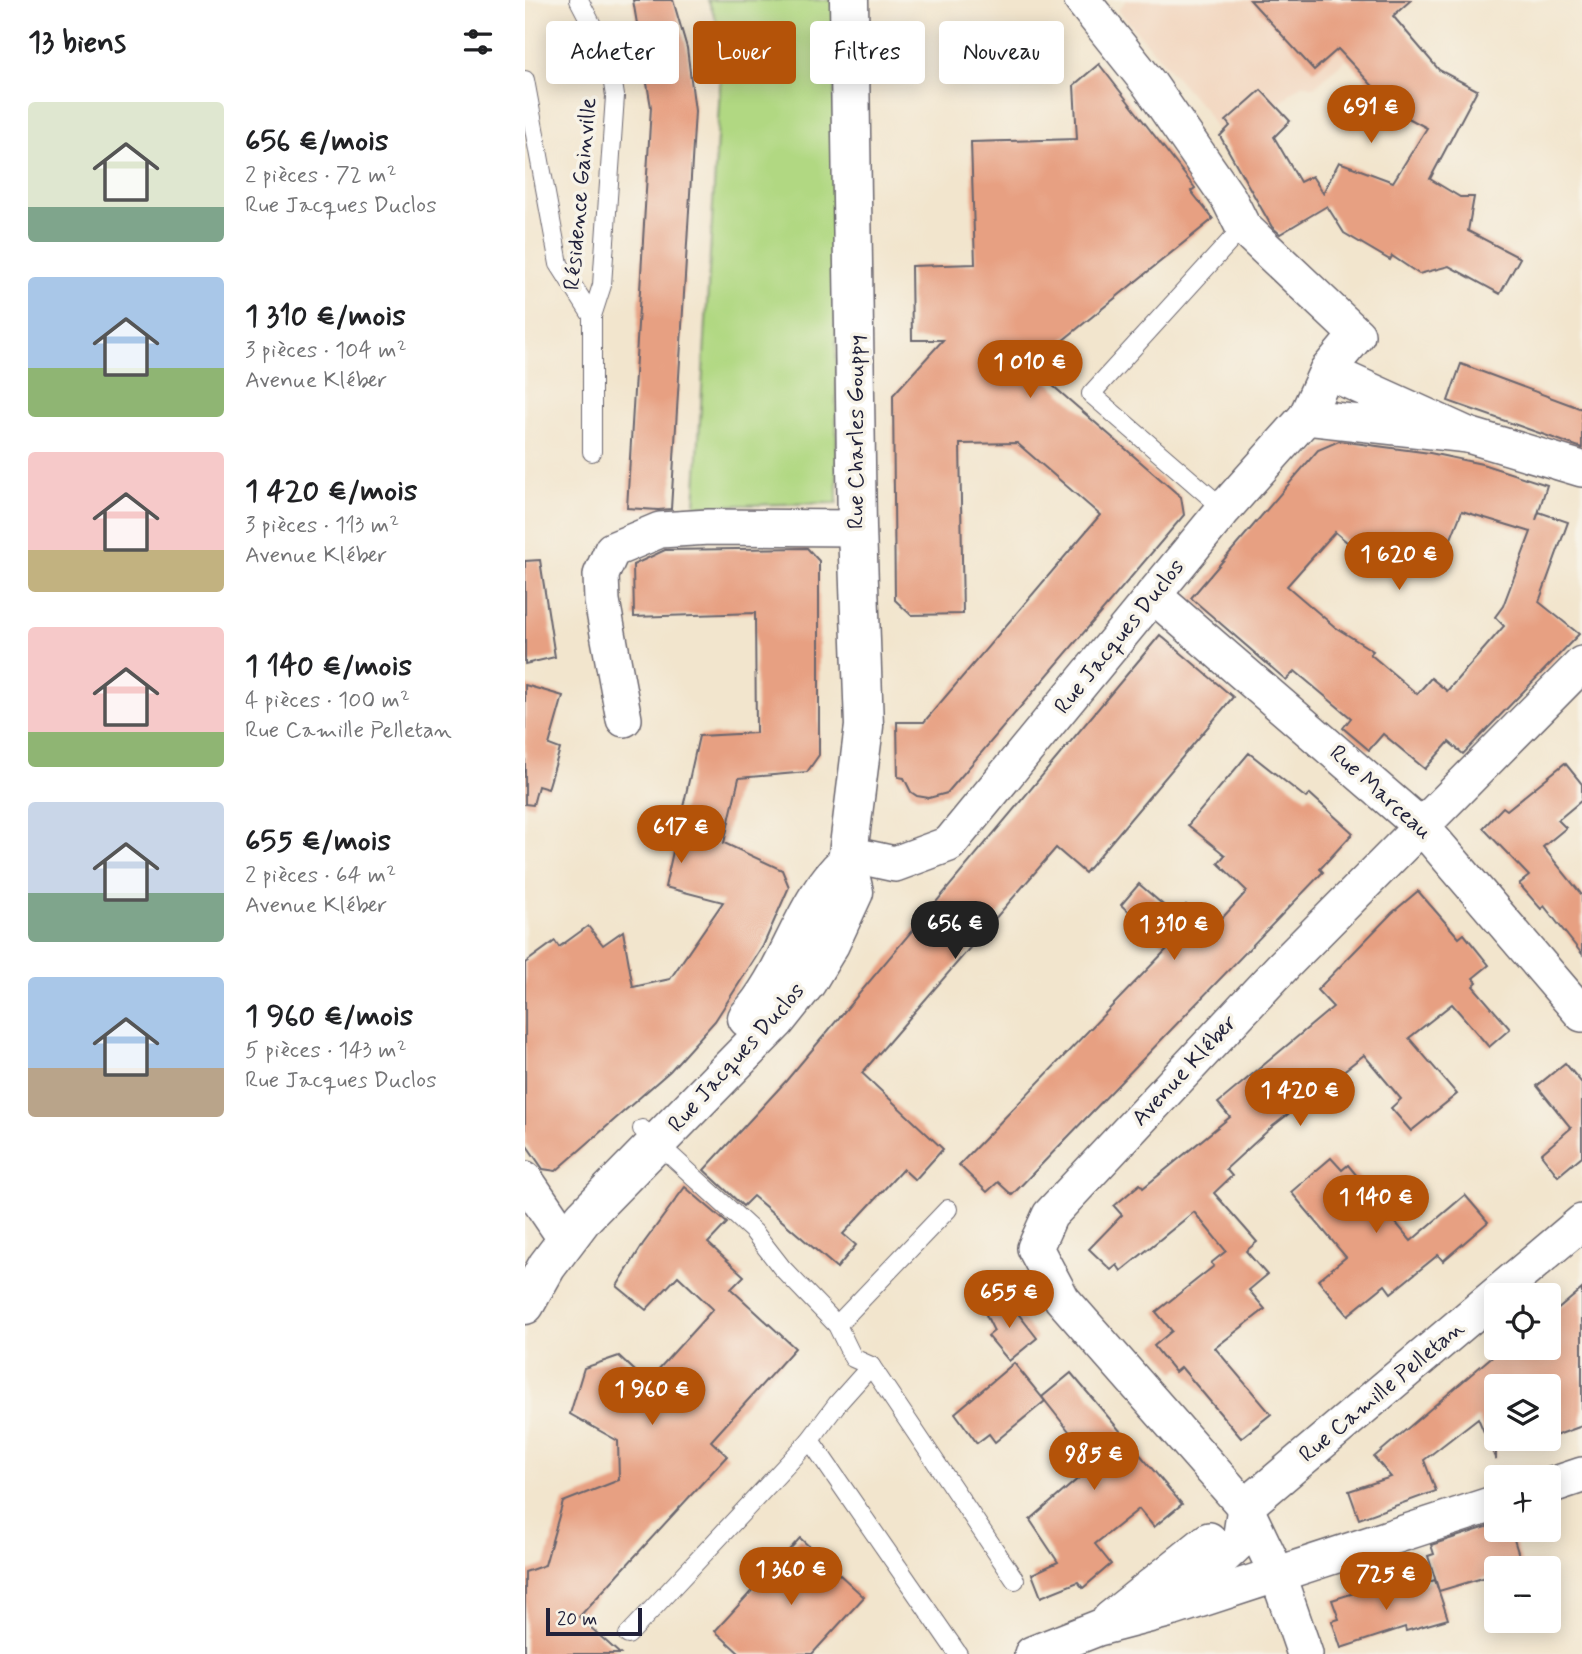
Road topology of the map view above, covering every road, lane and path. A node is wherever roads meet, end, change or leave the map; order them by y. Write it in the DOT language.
graph roads {
  1 [pos="579,0"];
  2 [pos="849,0"];
  3 [pos="1082,0"];
  4 [pos="525,80"];
  5 [pos="1243,227"];
  6 [pos="592,316"];
  7 [pos="1327,371"];
  8 [pos="1306,417"];
  9 [pos="1468,435"];
  10 [pos="592,452"];
  11 [pos="1582,469"];
  12 [pos="1224,509"];
  13 [pos="857,528"];
  14 [pos="1153,595"];
  15 [pos="1582,664"];
  16 [pos="624,719"];
  17 [pos="1423,828"];
  18 [pos="848,858"];
  19 [pos="1582,1014"];
  20 [pos="650,1137"];
  21 [pos="525,1179"];
  22 [pos="949,1209"];
  23 [pos="1582,1222"];
  24 [pos="559,1228"];
  25 [pos="525,1255"];
  26 [pos="525,1305"];
  27 [pos="837,1325"];
  28 [pos="871,1366"];
  29 [pos="810,1440"];
  30 [pos="1582,1475"];
  31 [pos="1561,1482"];
  32 [pos="1245,1507"];
  33 [pos="1484,1507"];
  34 [pos="1278,1576"];
  35 [pos="1015,1580"];
  36 [pos="1167,1610"];
  37 [pos="1098,1628"];
  38 [pos="628,1635"];
  39 [pos="1047,1651"];
  40 [pos="958,1654"];
  41 [pos="1304,1654"];
  1 -- 6 [label="lane, Résidence Gainville"];
  2 -- 13 [label="main road, Rue Charles Gouppy"];
  3 -- 5 [label="street"];
  4 -- 6 [label="lane, Résidence Gainville"];
  5 -- 7 [label="street, Rue Jacques Duclos"];
  5 -- 12 [label="lane"];
  6 -- 10 [label="lane, Résidence Gainville"];
  7 -- 8 [label="street, Rue Jacques Duclos"];
  7 -- 9 [label="street"];
  8 -- 9 [label="street"];
  8 -- 12 [label="street, Rue Jacques Duclos"];
  9 -- 11 [label="street"];
  12 -- 14 [label="street, Rue Jacques Duclos"];
  13 -- 16 [label="street"];
  13 -- 18 [label="main road, Rue Charles Gouppy"];
  14 -- 17 [label="street, Rue Marceau"];
  14 -- 18 [label="street, Rue Jacques Duclos"];
  15 -- 17 [label="street, Avenue Kléber"];
  17 -- 19 [label="street, Rue Marceau"];
  17 -- 32 [label="street, Avenue Kléber"];
  18 -- 20 [label="main road, Rue Jacques Duclos"];
  20 -- 24 [label="main road, Rue Jacques Duclos"];
  20 -- 27 [label="lane"];
  21 -- 24 [label="street"];
  22 -- 27 [label="lane"];
  23 -- 32 [label="street, Rue Camille Pelletan"];
  24 -- 25 [label="main road, Rue Jacques Duclos"];
  24 -- 26 [label="main road, Rue Jacques Duclos"];
  27 -- 28 [label="lane"];
  28 -- 29 [label="lane"];
  28 -- 35 [label="lane"];
  29 -- 38 [label="lane"];
  29 -- 40 [label="lane"];
  30 -- 31 [label="street"];
  32 -- 34 [label="street"];
  32 -- 36 [label="street, Rue Camille Pelletan"];
  32 -- 37 [label="street, Rue Camille Pelletan"];
  33 -- 34 [label="street, Rue Camille Pelletan"];
  34 -- 36 [label="street, Rue Camille Pelletan"];
  34 -- 41 [label="street"];
  36 -- 37 [label="street, Rue Camille Pelletan"];
  37 -- 39 [label="street, Rue Camille Pelletan"];
}
